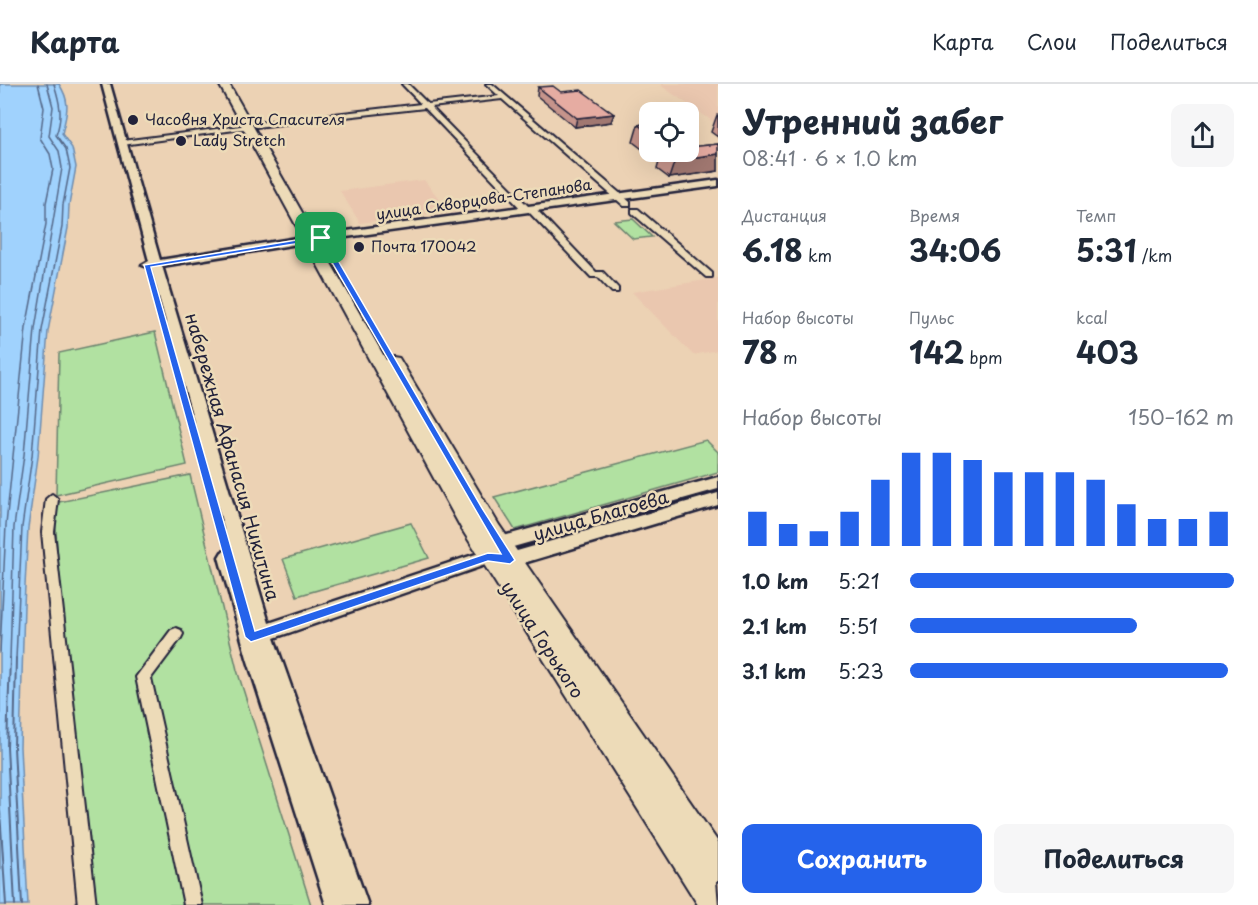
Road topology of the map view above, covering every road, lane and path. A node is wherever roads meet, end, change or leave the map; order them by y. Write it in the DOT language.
graph roads {
  1 [pos="101,84"];
  2 [pos="106,84"];
  3 [pos="224,84"];
  4 [pos="232,84"];
  5 [pos="405,84"];
  6 [pos="489,84"];
  7 [pos="503,97"];
  8 [pos="426,106"];
  9 [pos="252,126"];
  10 [pos="122,143"];
  11 [pos="718,183"];
  12 [pos="622,200"];
  13 [pos="528,209"];
  14 [pos="635,211"];
  15 [pos="316,239"];
  16 [pos="151,265"];
  17 [pos="709,275"];
  18 [pos="615,290"];
  19 [pos="718,483"];
  20 [pos="718,499"];
  21 [pos="52,500"];
  22 [pos="500,554"];
  23 [pos="176,634"];
  24 [pos="257,636"];
  25 [pos="718,867"];
  26 [pos="87,905"];
  27 [pos="193,905"];
  28 [pos="339,905"];
  29 [pos="355,905"];
  30 [pos="715,905"];
  1 -- 16 [label="main road, набережная Афанасия Никитина"];
  2 -- 10 [label="main road, набережная Афанасия Никитина"];
  3 -- 9 [label="main road, улица Горького"];
  4 -- 9 [label="main road, улица Горького"];
  5 -- 8 [label="street"];
  6 -- 7 [label="street"];
  7 -- 8 [label="street"];
  7 -- 12 [label="street"];
  8 -- 9 [label="street"];
  8 -- 13 [label="street"];
  9 -- 10 [label="street"];
  9 -- 15 [label="main road, улица Горького"];
  10 -- 16 [label="main road, набережная Афанасия Никитина"];
  11 -- 12 [label="main road, улица Скворцова-Степанова"];
  12 -- 13 [label="main road, улица Скворцова-Степанова"];
  13 -- 15 [label="main road, улица Скворцова-Степанова"];
  13 -- 18 [label="street"];
  14 -- 17 [label="street"];
  15 -- 16 [label="main road, улица Скворцова-Степанова"];
  15 -- 22 [label="main road, улица Горького"];
  16 -- 24 [label="main road, набережная Афанасия Никитина"];
  19 -- 22 [label="main road, улица Благоева"];
  20 -- 22 [label="main road, улица Благоева"];
  21 -- 26 [label="street"];
  22 -- 24 [label="main road, улица Благоева"];
  22 -- 25 [label="main road, улица Горького"];
  22 -- 30 [label="main road, улица Горького"];
  23 -- 27 [label="street"];
  24 -- 28 [label="main road, набережная Афанасия Никитина"];
  24 -- 29 [label="main road, набережная Афанасия Никитина"];
}
